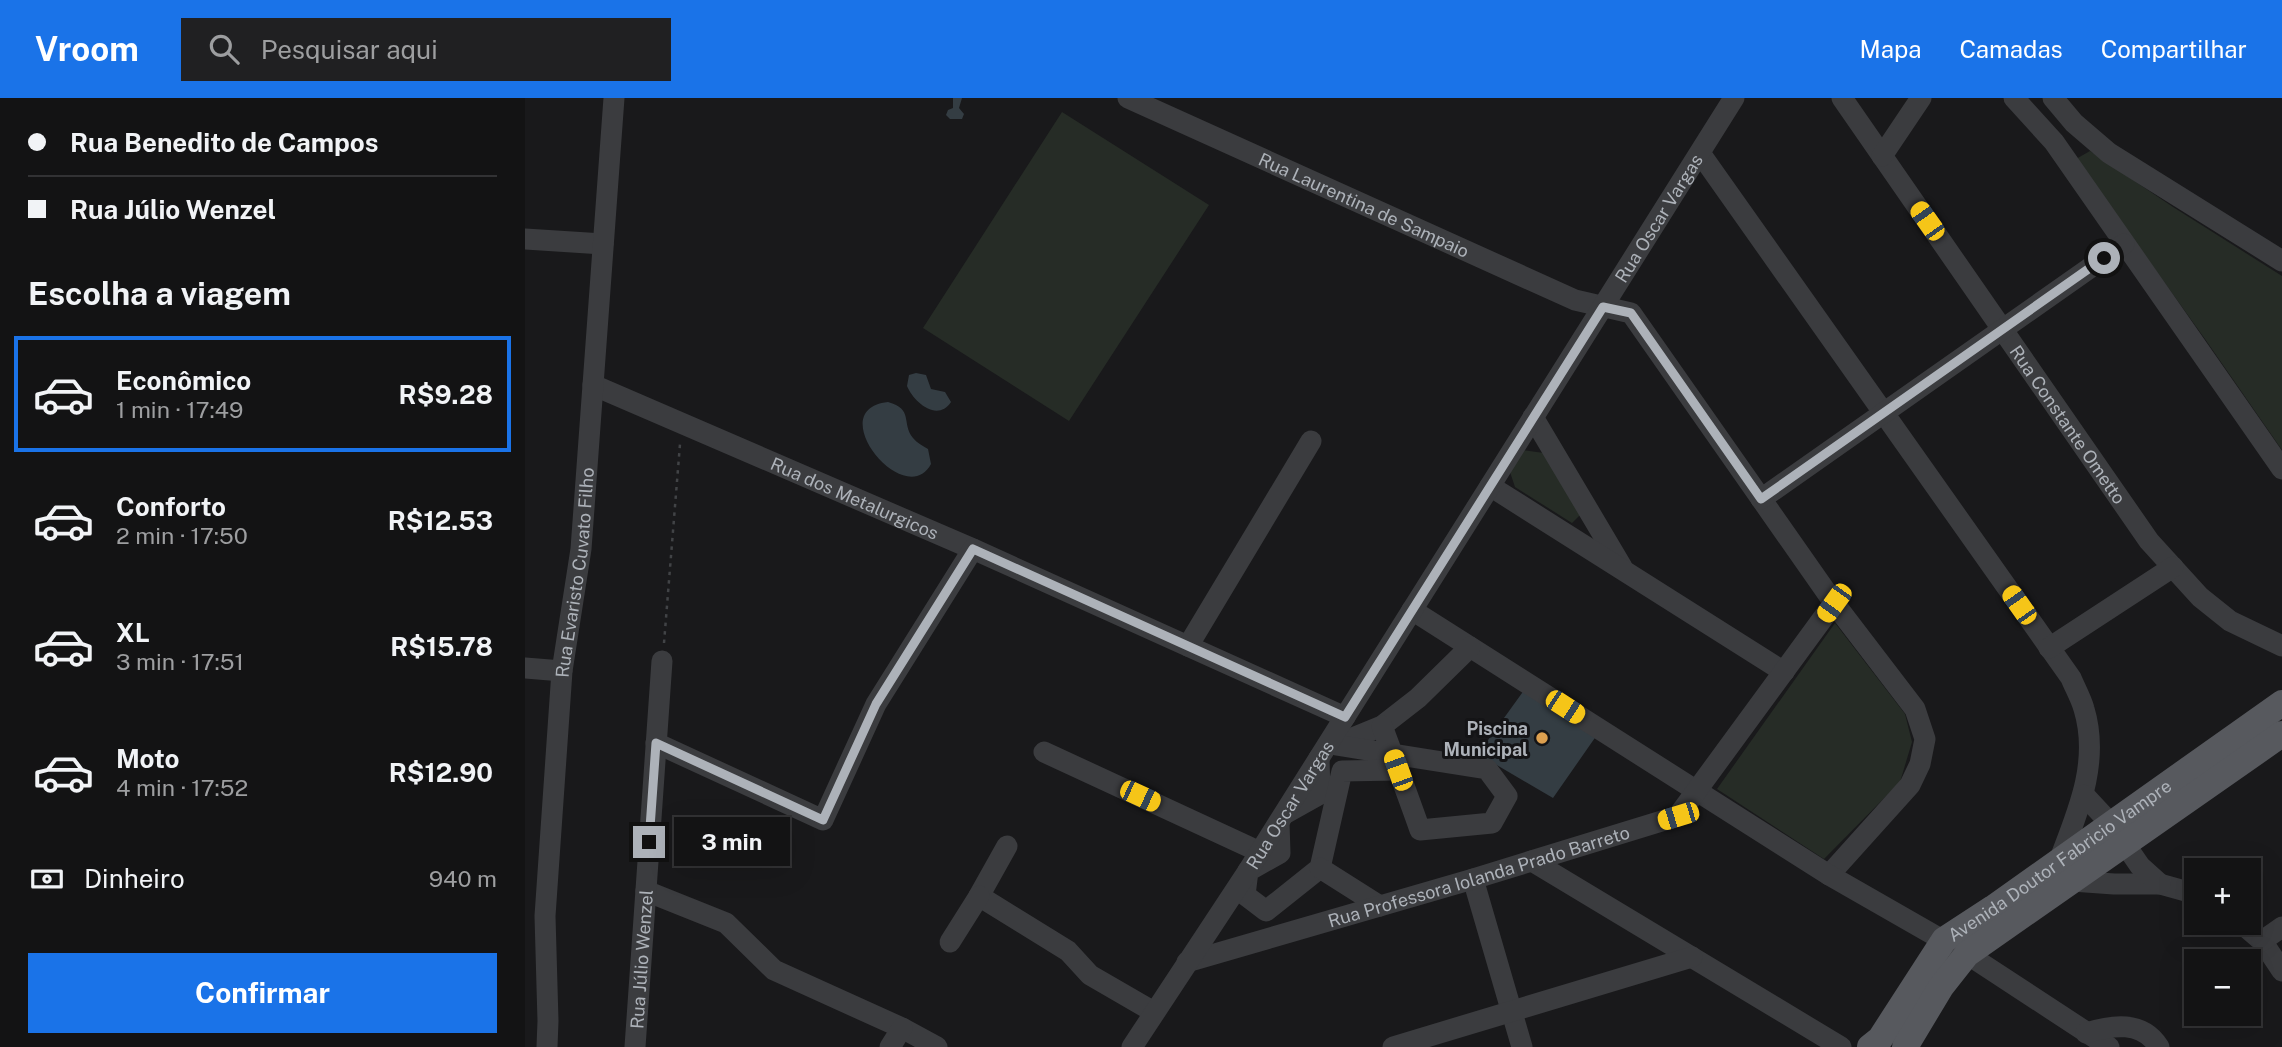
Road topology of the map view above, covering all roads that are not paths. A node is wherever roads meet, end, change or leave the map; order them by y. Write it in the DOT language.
graph roads {
  1 [pos="614,98"];
  2 [pos="1128,98"];
  3 [pos="1734,98"];
  4 [pos="1842,98"];
  5 [pos="1921,98"];
  6 [pos="2014,98"];
  7 [pos="2053,98"];
  8 [pos="2074,123"];
  9 [pos="2054,142"];
  10 [pos="1700,153"];
  11 [pos="1882,156"];
  12 [pos="525,239"];
  13 [pos="603,244"];
  14 [pos="2124,244"];
  15 [pos="2282,261"];
  16 [pos="1603,307"];
  17 [pos="2003,329"];
  18 [pos="593,385"];
  19 [pos="1883,413"];
  20 [pos="1533,417"];
  21 [pos="1311,441"];
  22 [pos="2282,469"];
  23 [pos="1490,486"];
  24 [pos="1761,499"];
  25 [pos="973,549"];
  26 [pos="2173,567"];
  27 [pos="1625,572"];
  28 [pos="1834,603"];
  29 [pos="1412,610"];
  30 [pos="1188,646"];
  31 [pos="2282,646"];
  32 [pos="1470,647"];
  33 [pos="2049,648"];
  34 [pos="662,662"];
  35 [pos="525,668"];
  36 [pos="562,671"];
  37 [pos="1784,672"];
  38 [pos="2282,703"];
  39 [pos="1345,717"];
  40 [pos="1382,726"];
  41 [pos="2282,734"];
  42 [pos="656,743"];
  43 [pos="1326,751"];
  44 [pos="1044,752"];
  45 [pos="1395,761"];
  46 [pos="1697,791"];
  47 [pos="2084,794"];
  48 [pos="1281,818"];
  49 [pos="2118,834"];
  50 [pos="1007,846"];
  51 [pos="1260,852"];
  52 [pos="1532,861"];
  53 [pos="1320,868"];
  54 [pos="1248,871"];
  55 [pos="2066,871"];
  56 [pos="1829,875"];
  57 [pos="1473,879"];
  58 [pos="2160,884"];
  59 [pos="646,891"];
  60 [pos="2184,891"];
  61 [pos="979,896"];
  62 [pos="1380,906"];
  63 [pos="535,915"];
  64 [pos="2282,927"];
  65 [pos="2255,935"];
  66 [pos="1944,940"];
  67 [pos="2262,941"];
  68 [pos="950,942"];
  69 [pos="1967,954"];
  70 [pos="1692,957"];
  71 [pos="1187,962"];
  72 [pos="2282,971"];
  73 [pos="1511,1010"];
  74 [pos="1154,1012"];
  75 [pos="902,1028"];
  76 [pos="2087,1033"];
  77 [pos="547,1047"];
  78 [pos="635,1047"];
  79 [pos="890,1047"];
  80 [pos="937,1047"];
  81 [pos="1132,1047"];
  82 [pos="1393,1047"];
  83 [pos="1522,1047"];
  84 [pos="1840,1047"];
  85 [pos="1870,1047"];
  86 [pos="1905,1047"];
  87 [pos="2109,1047"];
  88 [pos="2159,1047"];
  1 -- 13 [label="street, Rua Evaristo Cuvato Filho"];
  2 -- 16 [label="street, Rua Laurentina de Sampaio"];
  3 -- 10 [label="street, Rua Oscar Vargas"];
  4 -- 11 [label="street, Rua Constante Ometto"];
  5 -- 11 [label="street"];
  6 -- 9 [label="street"];
  7 -- 8 [label="street"];
  8 -- 9 [label="street"];
  8 -- 15 [label="street"];
  9 -- 14 [label="street"];
  10 -- 16 [label="street, Rua Oscar Vargas"];
  10 -- 19 [label="street"];
  11 -- 17 [label="street, Rua Constante Ometto"];
  12 -- 13 [label="street"];
  13 -- 18 [label="street, Rua Evaristo Cuvato Filho"];
  14 -- 17 [label="street"];
  14 -- 22 [label="street"];
  16 -- 20 [label="street, Rua Oscar Vargas"];
  16 -- 24 [label="street, Rua Laurentina de Sampaio"];
  17 -- 19 [label="street"];
  17 -- 26 [label="street, Rua Constante Ometto"];
  18 -- 25 [label="street, Rua dos Metalurgicos"];
  18 -- 36 [label="street, Rua Evaristo Cuvato Filho"];
  19 -- 24 [label="street"];
  19 -- 33 [label="street"];
  20 -- 23 [label="street, Rua Oscar Vargas"];
  20 -- 27 [label="street"];
  21 -- 30 [label="street"];
  23 -- 27 [label="street"];
  23 -- 29 [label="street, Rua Oscar Vargas"];
  24 -- 28 [label="street, Rua Laurentina de Sampaio"];
  25 -- 30 [label="street, Rua dos Metalurgicos"];
  25 -- 42 [label="street"];
  26 -- 31 [label="street, Rua Constante Ometto"];
  26 -- 33 [label="street"];
  27 -- 37 [label="street"];
  28 -- 37 [label="street, Rua Professora Iolanda Prado Barreto"];
  28 -- 56 [label="street, Rua Laurentina de Sampaio"];
  29 -- 32 [label="street"];
  29 -- 39 [label="street, Rua Oscar Vargas"];
  30 -- 39 [label="street, Rua dos Metalurgicos"];
  32 -- 40 [label="street"];
  32 -- 46 [label="street"];
  33 -- 47 [label="street"];
  34 -- 42 [label="street, Rua Júlio Wenzel"];
  35 -- 36 [label="street"];
  36 -- 63 [label="street, Rua Evaristo Cuvato Filho"];
  37 -- 46 [label="street, Rua Professora Iolanda Prado Barreto"];
  38 -- 49 [label="main road, Avenida Doutor Fabricio Vampre"];
  39 -- 43 [label="street, Rua Oscar Vargas"];
  40 -- 43 [label="street"];
  40 -- 45 [label="street"];
  41 -- 49 [label="main road, Avenida Doutor Fabricio Vampre"];
  42 -- 59 [label="street, Rua Júlio Wenzel"];
  43 -- 45 [label="street"];
  43 -- 48 [label="street, Rua Oscar Vargas"];
  44 -- 51 [label="street"];
  45 -- 45 [label="street"];
  45 -- 53 [label="street"];
  46 -- 52 [label="street, Rua Professora Iolanda Prado Barreto"];
  46 -- 56 [label="street"];
  47 -- 49 [label="street"];
  47 -- 55 [label="street"];
  48 -- 51 [label="street, Rua Oscar Vargas"];
  48 -- 54 [label="street"];
  49 -- 55 [label="main road, Avenida Doutor Fabricio Vampre"];
  49 -- 58 [label="street"];
  50 -- 61 [label="street"];
  51 -- 54 [label="street, Rua Oscar Vargas"];
  52 -- 57 [label="street, Rua Professora Iolanda Prado Barreto"];
  52 -- 70 [label="street"];
  53 -- 54 [label="street"];
  53 -- 62 [label="street"];
  54 -- 71 [label="street, Rua Oscar Vargas"];
  55 -- 58 [label="street"];
  55 -- 66 [label="main road, Avenida Doutor Fabricio Vampre"];
  55 -- 69 [label="main road, Avenida Doutor Fabricio Vampre"];
  56 -- 66 [label="street"];
  57 -- 62 [label="street, Rua Professora Iolanda Prado Barreto"];
  57 -- 73 [label="street"];
  58 -- 60 [label="street"];
  59 -- 75 [label="street"];
  59 -- 78 [label="street, Rua Júlio Wenzel"];
  61 -- 68 [label="street"];
  61 -- 74 [label="street"];
  62 -- 71 [label="street, Rua Professora Iolanda Prado Barreto"];
  63 -- 77 [label="street, Rua Evaristo Cuvato Filho"];
  64 -- 67 [label="street"];
  65 -- 67 [label="street"];
  66 -- 69 [label="street"];
  66 -- 85 [label="main road, Avenida Doutor Fabricio Vampre"];
  67 -- 72 [label="street"];
  69 -- 76 [label="street"];
  69 -- 86 [label="main road, Avenida Doutor Fabricio Vampre"];
  70 -- 73 [label="street"];
  70 -- 84 [label="street"];
  71 -- 74 [label="street, Rua Oscar Vargas"];
  73 -- 82 [label="street"];
  73 -- 83 [label="street"];
  74 -- 81 [label="street, Rua Oscar Vargas"];
  75 -- 79 [label="street"];
  75 -- 80 [label="street"];
  76 -- 87 [label="street"];
  76 -- 88 [label="street"];
}
